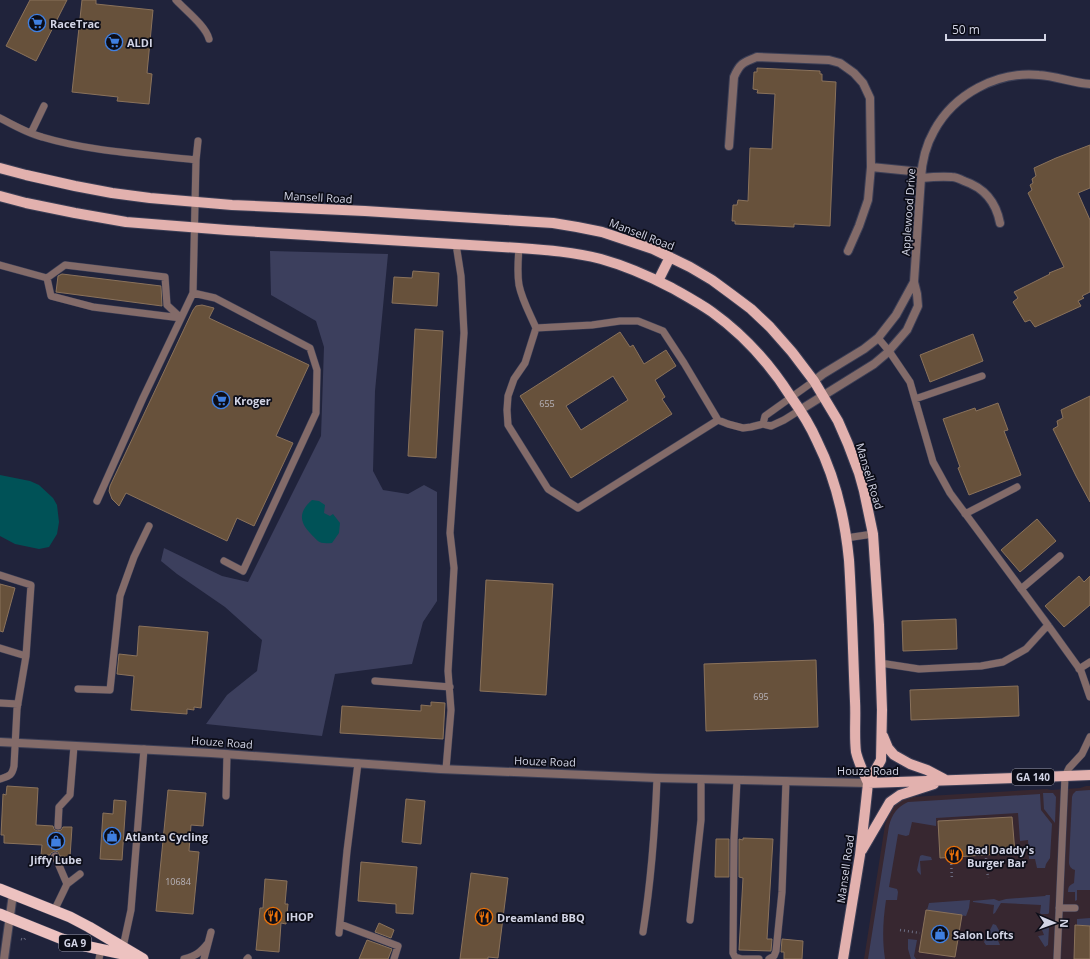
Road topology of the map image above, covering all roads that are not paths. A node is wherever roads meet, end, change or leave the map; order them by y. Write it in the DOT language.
graph roads {
  1 [pos="176,0"];
  2 [pos="208,39"];
  3 [pos="1090,84"];
  4 [pos="44,106"];
  5 [pos="0,118"];
  6 [pos="31,133"];
  7 [pos="198,141"];
  8 [pos="729,146"];
  9 [pos="196,160"];
  10 [pos="0,163"];
  11 [pos="870,167"];
  12 [pos="5,169"];
  13 [pos="921,175"];
  14 [pos="0,196"];
  15 [pos="195,202"];
  16 [pos="1000,223"];
  17 [pos="195,227"];
  18 [pos="456,244"];
  19 [pos="519,248"];
  20 [pos="848,251"];
  21 [pos="670,257"];
  22 [pos="0,265"];
  23 [pos="47,278"];
  24 [pos="658,281"];
  25 [pos="914,282"];
  26 [pos="193,293"];
  27 [pos="181,318"];
  28 [pos="536,328"];
  29 [pos="878,338"];
  30 [pos="889,351"];
  31 [pos="982,376"];
  32 [pos="814,381"];
  33 [pos="824,396"];
  34 [pos="791,397"];
  35 [pos="915,399"];
  36 [pos="800,410"];
  37 [pos="718,420"];
  38 [pos="763,424"];
  39 [pos="1017,488"];
  40 [pos="97,501"];
  41 [pos="965,514"];
  42 [pos="148,526"];
  43 [pos="872,534"];
  44 [pos="846,538"];
  45 [pos="1060,556"];
  46 [pos="224,561"];
  47 [pos="0,575"];
  48 [pos="1021,589"];
  49 [pos="1048,626"];
  50 [pos="0,648"];
  51 [pos="26,656"];
  52 [pos="1090,662"];
  53 [pos="880,663"];
  54 [pos="1079,669"];
  55 [pos="375,681"];
  56 [pos="450,687"];
  57 [pos="78,689"];
  58 [pos="1090,697"];
  59 [pos="0,703"];
  60 [pos="18,704"];
  61 [pos="881,733"];
  62 [pos="1090,736"];
  63 [pos="0,742"];
  64 [pos="16,743"];
  65 [pos="74,746"];
  66 [pos="144,749"];
  67 [pos="227,754"];
  68 [pos="358,763"];
  69 [pos="446,769"];
  70 [pos="1090,775"];
  71 [pos="1065,776"];
  72 [pos="657,778"];
  73 [pos="0,779"];
  74 [pos="701,779"];
  75 [pos="737,780"];
  76 [pos="946,780"];
  77 [pos="786,781"];
  78 [pos="868,783"];
  79 [pos="226,796"];
  80 [pos="58,826"];
  81 [pos="860,855"];
  82 [pos="55,856"];
  83 [pos="80,874"];
  84 [pos="67,884"];
  85 [pos="0,889"];
  86 [pos="13,894"];
  87 [pos="1059,908"];
  88 [pos="1075,908"];
  89 [pos="54,911"];
  90 [pos="5,916"];
  91 [pos="690,920"];
  92 [pos="340,924"];
  93 [pos="211,932"];
  94 [pos="643,932"];
  95 [pos="339,933"];
  96 [pos="208,943"];
  97 [pos="122,947"];
  98 [pos="100,954"];
  99 [pos="4,959"];
  100 [pos="143,959"];
  101 [pos="184,959"];
  102 [pos="204,959"];
  103 [pos="394,959"];
  104 [pos="760,959"];
  105 [pos="769,959"];
  106 [pos="843,959"];
  107 [pos="1057,959"];
  1 -- 2 [label="lane"];
  3 -- 13 [label="street, Applewood Drive"];
  4 -- 6 [label="lane"];
  5 -- 6 [label="lane"];
  6 -- 9 [label="lane"];
  7 -- 9 [label="lane"];
  8 -- 11 [label="street"];
  9 -- 15 [label="lane"];
  10 -- 12 [label="lane"];
  11 -- 13 [label="street"];
  11 -- 20 [label="street"];
  12 -- 15 [label="main road, Mansell Road"];
  13 -- 16 [label="street"];
  13 -- 25 [label="street, Applewood Drive"];
  14 -- 17 [label="main road, Mansell Road"];
  15 -- 17 [label="lane"];
  15 -- 21 [label="main road, Mansell Road"];
  17 -- 18 [label="main road, Mansell Road"];
  17 -- 26 [label="lane"];
  18 -- 19 [label="main road, Mansell Road"];
  18 -- 56 [label="lane"];
  19 -- 24 [label="main road, Mansell Road"];
  19 -- 28 [label="lane"];
  21 -- 24 [label="main road"];
  21 -- 32 [label="main road, Mansell Road"];
  22 -- 23 [label="lane"];
  23 -- 27 [label="lane"];
  23 -- 27 [label="lane"];
  24 -- 34 [label="main road, Mansell Road"];
  25 -- 29 [label="street, Applewood Drive"];
  25 -- 30 [label="street, Applewood Drive"];
  26 -- 27 [label="lane"];
  26 -- 46 [label="lane"];
  27 -- 40 [label="lane"];
  28 -- 37 [label="lane"];
  28 -- 37 [label="lane"];
  29 -- 30 [label="lane"];
  29 -- 32 [label="street, Applewood Drive"];
  30 -- 33 [label="street, Applewood Drive"];
  30 -- 35 [label="lane"];
  31 -- 35 [label="lane"];
  32 -- 33 [label="main road, Mansell Road"];
  32 -- 34 [label="lane"];
  33 -- 36 [label="street, Applewood Drive"];
  33 -- 43 [label="main road, Mansell Road"];
  34 -- 36 [label="main road, Mansell Road"];
  34 -- 38 [label="lane"];
  35 -- 41 [label="lane"];
  36 -- 38 [label="lane"];
  36 -- 44 [label="main road, Mansell Road"];
  37 -- 38 [label="lane"];
  39 -- 41 [label="lane"];
  41 -- 48 [label="lane"];
  42 -- 57 [label="lane"];
  43 -- 44 [label="lane"];
  43 -- 53 [label="main road, Mansell Road"];
  44 -- 78 [label="main road, Mansell Road"];
  45 -- 48 [label="lane"];
  47 -- 51 [label="lane"];
  48 -- 49 [label="lane"];
  49 -- 53 [label="lane"];
  49 -- 54 [label="lane"];
  50 -- 51 [label="lane"];
  51 -- 60 [label="lane"];
  52 -- 54 [label="lane"];
  53 -- 61 [label="main road, Mansell Road"];
  54 -- 58 [label="lane"];
  55 -- 56 [label="lane"];
  56 -- 69 [label="lane"];
  59 -- 60 [label="lane"];
  60 -- 64 [label="lane"];
  61 -- 76 [label="main road"];
  61 -- 78 [label="main road, Mansell Road"];
  62 -- 71 [label="lane"];
  63 -- 64 [label="street, Houze Road"];
  64 -- 65 [label="street, Houze Road"];
  64 -- 73 [label="lane"];
  65 -- 66 [label="street, Houze Road"];
  65 -- 80 [label="lane"];
  66 -- 67 [label="street, Houze Road"];
  66 -- 97 [label="lane"];
  67 -- 68 [label="street, Houze Road"];
  67 -- 79 [label="lane"];
  68 -- 69 [label="street, Houze Road"];
  68 -- 92 [label="lane"];
  69 -- 72 [label="street, Houze Road"];
  70 -- 71 [label="main road, Houze Road / GA 140"];
  71 -- 76 [label="main road, Houze Road / GA 140"];
  71 -- 87 [label="lane"];
  72 -- 74 [label="street, Houze Road"];
  72 -- 94 [label="lane"];
  74 -- 75 [label="street, Houze Road"];
  74 -- 91 [label="lane"];
  75 -- 77 [label="street, Houze Road"];
  75 -- 104 [label="lane"];
  76 -- 78 [label="main road, Houze Road / GA 140"];
  76 -- 81 [label="main road"];
  77 -- 78 [label="street, Houze Road"];
  77 -- 105 [label="lane"];
  78 -- 81 [label="main road, Mansell Road"];
  81 -- 106 [label="main road, Mansell Road"];
  82 -- 84 [label="lane"];
  83 -- 84 [label="lane"];
  84 -- 89 [label="lane"];
  85 -- 86 [label="highway, GA 9"];
  86 -- 89 [label="highway, GA 9"];
  86 -- 90 [label="street"];
  87 -- 88 [label="lane"];
  87 -- 107 [label="lane"];
  89 -- 97 [label="highway, GA 9"];
  90 -- 98 [label="highway, GA 9"];
  90 -- 99 [label="street"];
  92 -- 95 [label="lane"];
  92 -- 103 [label="lane"];
  93 -- 96 [label="lane"];
  96 -- 101 [label="lane"];
  96 -- 102 [label="lane"];
  97 -- 100 [label="highway, GA 9"];
  98 -- 100 [label="highway, GA 9"];
}
